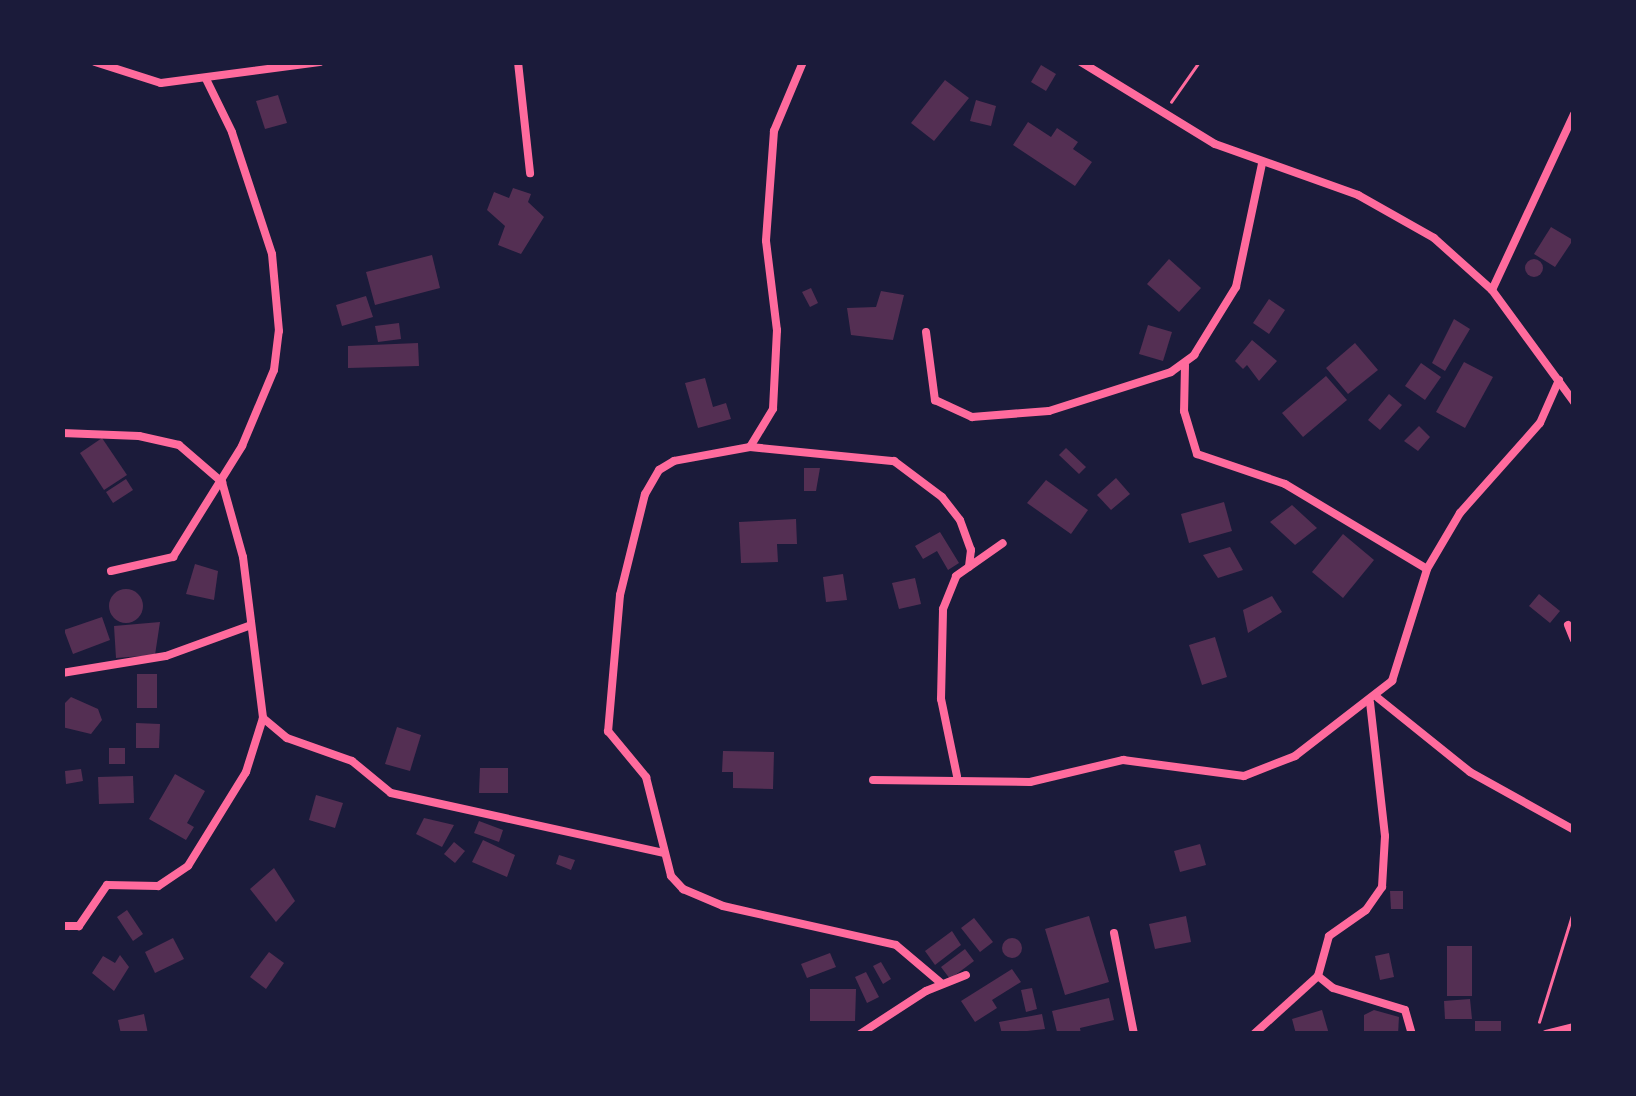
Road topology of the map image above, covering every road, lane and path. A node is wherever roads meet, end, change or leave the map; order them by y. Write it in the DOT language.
graph roads {
  1 [pos="95,62"];
  2 [pos="320,62"];
  3 [pos="518,62"];
  4 [pos="803,62"];
  5 [pos="1081,62"];
  6 [pos="1199,62"];
  7 [pos="206,79"];
  8 [pos="1574,114"];
  9 [pos="1162,116"];
  10 [pos="1262,164"];
  11 [pos="530,173"];
  12 [pos="1492,290"];
  13 [pos="926,332"];
  14 [pos="1185,365"];
  15 [pos="1558,380"];
  16 [pos="1574,402"];
  17 [pos="62,432"];
  18 [pos="750,447"];
  19 [pos="222,482"];
  20 [pos="1003,543"];
  21 [pos="968,566"];
  22 [pos="1427,569"];
  23 [pos="111,571"];
  24 [pos="251,624"];
  25 [pos="1568,625"];
  26 [pos="1574,640"];
  27 [pos="62,673"];
  28 [pos="1374,700"];
  29 [pos="262,718"];
  30 [pos="957,776"];
  31 [pos="873,780"];
  32 [pos="1574,830"];
  33 [pos="664,853"];
  34 [pos="1574,910"];
  35 [pos="62,926"];
  36 [pos="1114,933"];
  37 [pos="966,975"];
  38 [pos="1318,976"];
  39 [pos="940,983"];
  40 [pos="1574,1027"];
  41 [pos="860,1034"];
  42 [pos="1134,1034"];
  43 [pos="1254,1034"];
  44 [pos="1412,1034"];
  45 [pos="1534,1034"];
  46 [pos="1546,1034"];
  1 -- 7 [label="street"];
  2 -- 7 [label="street"];
  3 -- 11 [label="street"];
  4 -- 18 [label="street"];
  5 -- 9 [label="street"];
  6 -- 9 [label="path"];
  7 -- 19 [label="street"];
  8 -- 12 [label="street"];
  9 -- 10 [label="street"];
  10 -- 12 [label="street"];
  10 -- 14 [label="street"];
  12 -- 15 [label="street"];
  13 -- 14 [label="street"];
  14 -- 22 [label="street"];
  15 -- 16 [label="street"];
  15 -- 22 [label="street"];
  17 -- 19 [label="street"];
  18 -- 21 [label="street"];
  18 -- 33 [label="street"];
  19 -- 23 [label="street"];
  19 -- 24 [label="street"];
  20 -- 21 [label="street"];
  21 -- 30 [label="street"];
  22 -- 28 [label="street"];
  24 -- 27 [label="street"];
  24 -- 29 [label="street"];
  25 -- 26 [label="street"];
  28 -- 30 [label="street"];
  28 -- 32 [label="street"];
  28 -- 38 [label="street"];
  29 -- 33 [label="street"];
  29 -- 35 [label="street"];
  30 -- 31 [label="street"];
  33 -- 39 [label="street"];
  34 -- 45 [label="path"];
  36 -- 42 [label="street"];
  37 -- 39 [label="street"];
  38 -- 43 [label="street"];
  38 -- 44 [label="street"];
  39 -- 41 [label="street"];
  40 -- 46 [label="street"];
}
